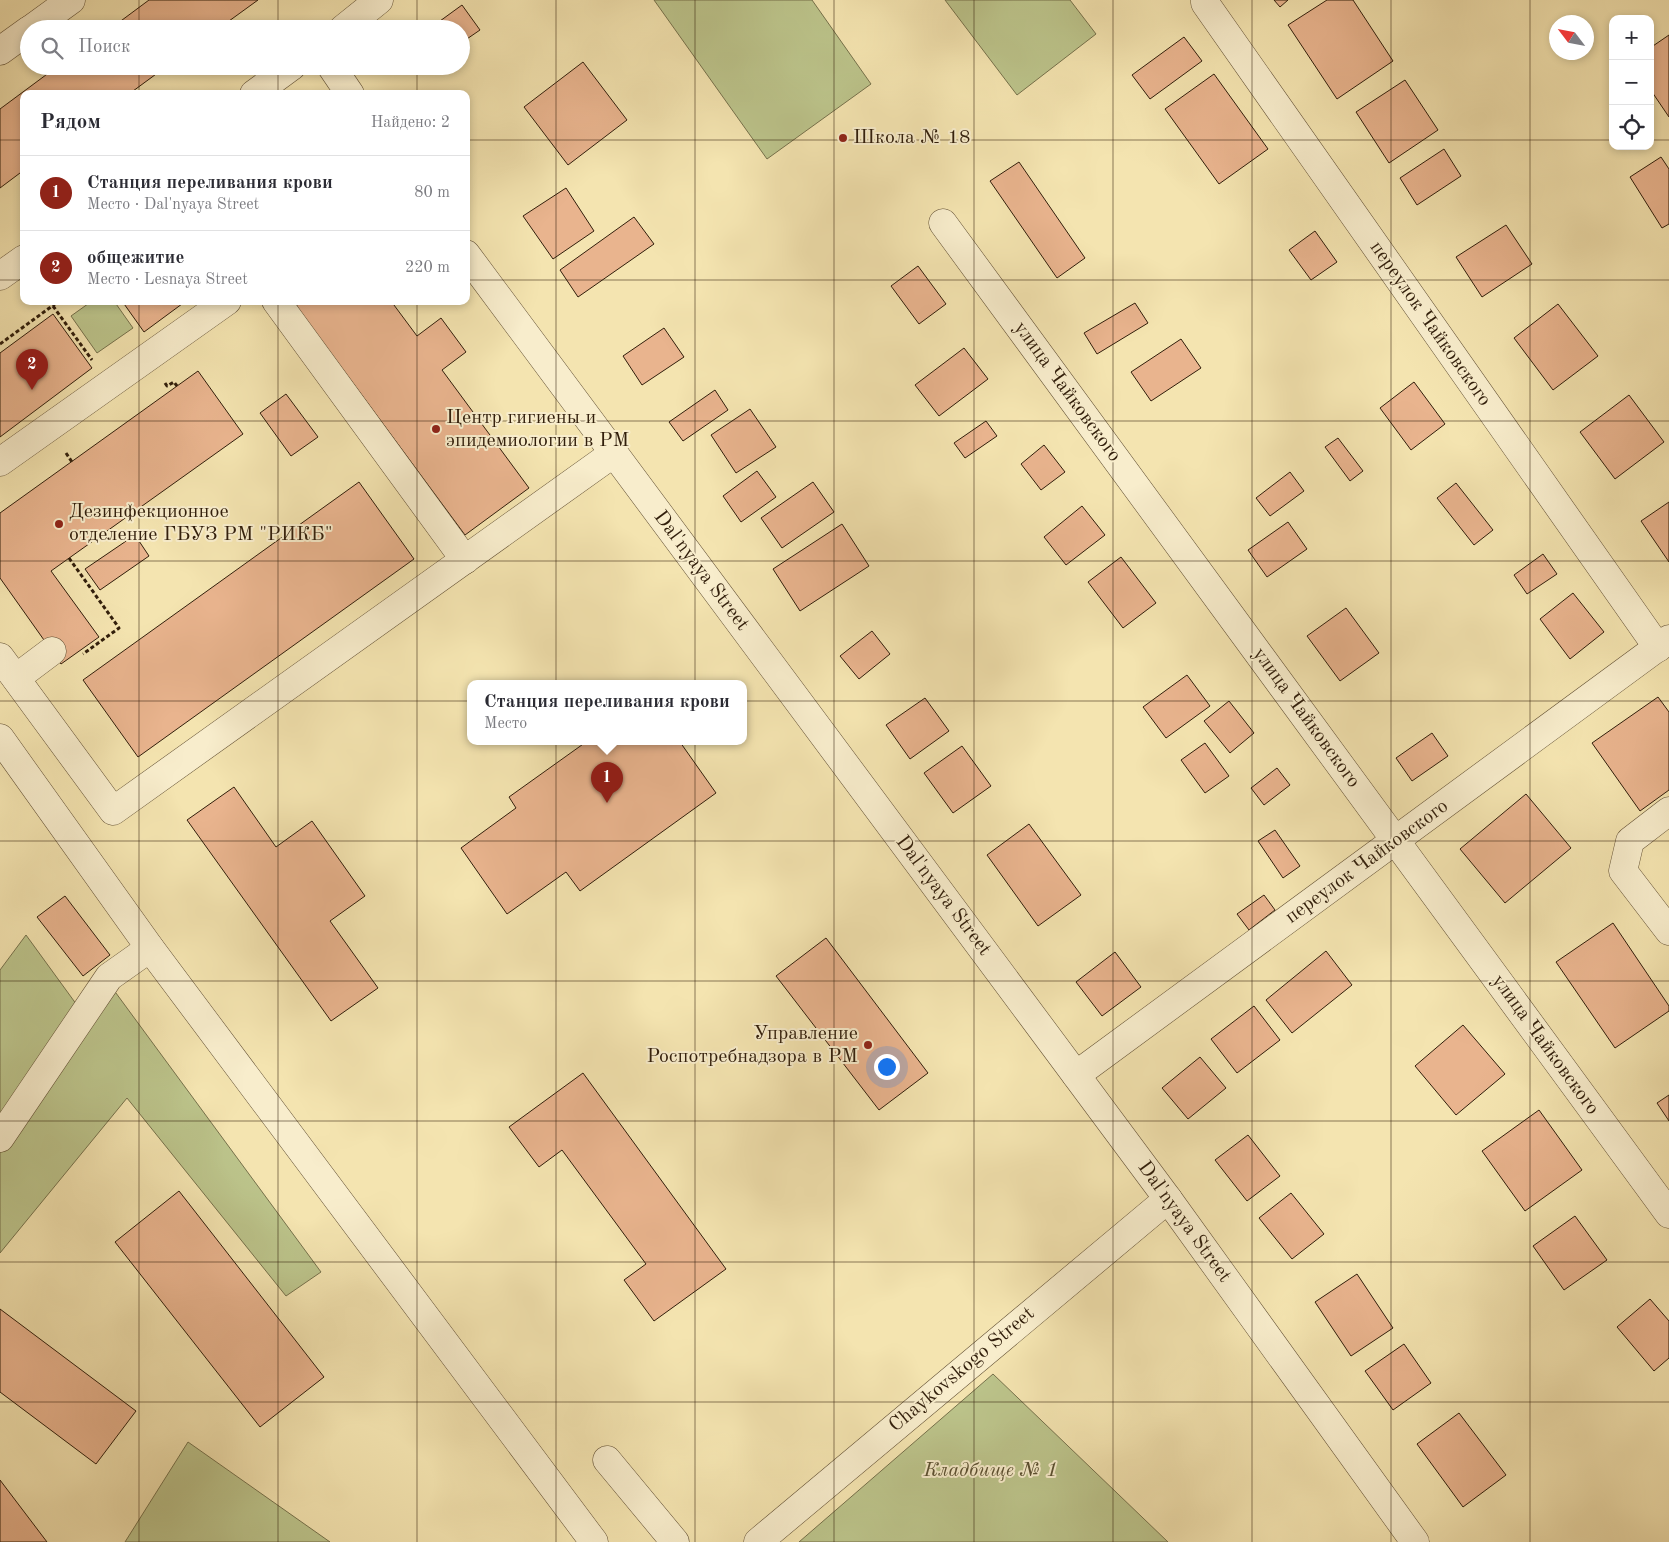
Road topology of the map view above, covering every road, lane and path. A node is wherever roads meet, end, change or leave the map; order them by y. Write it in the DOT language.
graph roads {
  1 [pos="71,0"];
  2 [pos="378,0"];
  3 [pos="1205,0"];
  4 [pos="44,20"];
  5 [pos="353,20"];
  6 [pos="20,37"];
  7 [pos="0,51"];
  8 [pos="280,75"];
  9 [pos="337,75"];
  10 [pos="259,90"];
  11 [pos="347,90"];
  12 [pos="943,222"];
  13 [pos="470,259"];
  14 [pos="20,261"];
  15 [pos="0,276"];
  16 [pos="221,305"];
  17 [pos="279,305"];
  18 [pos="53,306"];
  19 [pos="0,344"];
  20 [pos="110,384"];
  21 [pos="168,386"];
  22 [pos="177,386"];
  23 [pos="64,450"];
  24 [pos="614,453"];
  25 [pos="0,462"];
  26 [pos="72,462"];
  27 [pos="69,558"];
  28 [pos="465,560"];
  29 [pos="1663,644"];
  30 [pos="52,650"];
  31 [pos="82,655"];
  32 [pos="8,667"];
  33 [pos="0,738"];
  34 [pos="1669,811"];
  35 [pos="1395,840"];
  36 [pos="1669,931"];
  37 [pos="150,948"];
  38 [pos="1076,1075"];
  39 [pos="0,1138"];
  40 [pos="1168,1199"];
  41 [pos="1669,1214"];
  42 [pos="607,1460"];
  43 [pos="594,1542"];
  44 [pos="675,1542"];
  45 [pos="758,1542"];
  46 [pos="1415,1542"];
  1 -- 4 [label="street"];
  2 -- 5 [label="street"];
  3 -- 29 [label="street, переулок Чайковского"];
  6 -- 7 [label="street"];
  8 -- 10 [label="street"];
  9 -- 11 [label="street"];
  12 -- 35 [label="street, улица Чайковского"];
  13 -- 24 [label="street, Dal'nyaya Street"];
  14 -- 15 [label="street"];
  16 -- 20 [label="street"];
  17 -- 28 [label="street"];
  18 -- 19 [label="path"];
  18 -- 20 [label="path"];
  20 -- 25 [label="street"];
  21 -- 22 [label="path"];
  23 -- 26 [label="path"];
  24 -- 28 [label="street"];
  24 -- 38 [label="street, Dal'nyaya Street"];
  27 -- 31 [label="path"];
  28 -- 32 [label="street"];
  29 -- 35 [label="street, переулок Чайковского"];
  30 -- 32 [label="street"];
  33 -- 37 [label="street"];
  34 -- 36 [label="street"];
  35 -- 38 [label="street, переулок Чайковского"];
  35 -- 41 [label="street, улица Чайковского"];
  37 -- 39 [label="street"];
  37 -- 43 [label="street"];
  38 -- 40 [label="street, Dal'nyaya Street"];
  40 -- 45 [label="street, Chaykovskogo Street"];
  40 -- 46 [label="street, Dal'nyaya Street"];
  42 -- 44 [label="street"];
}
